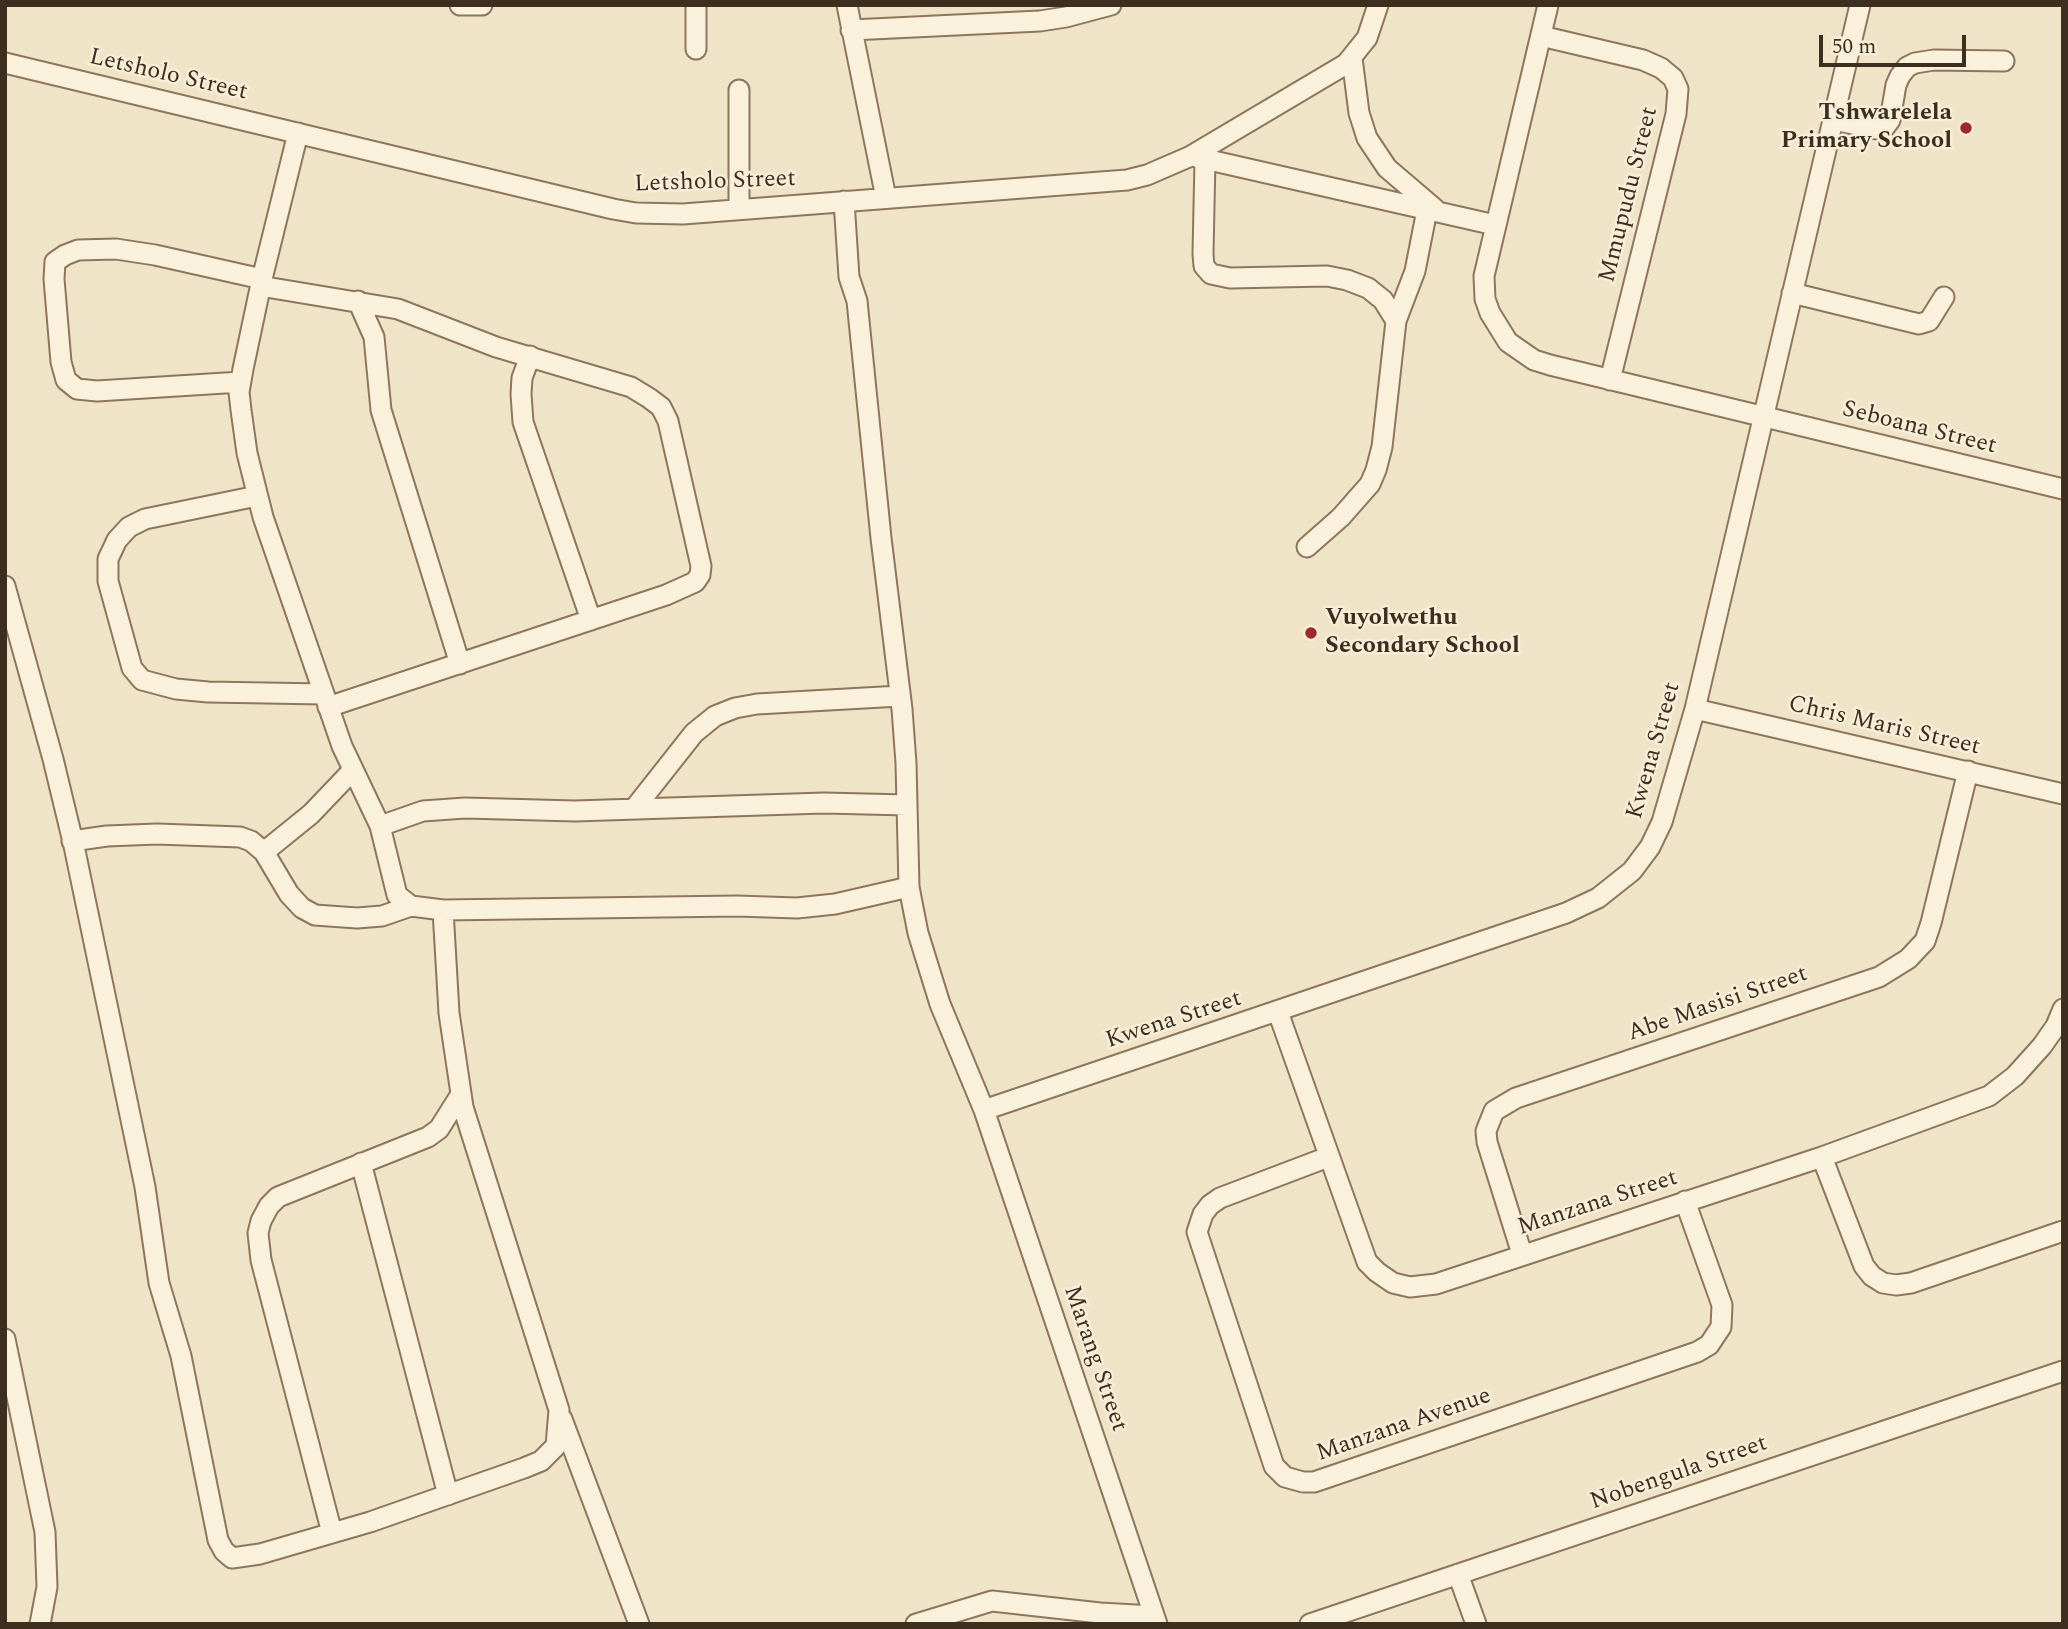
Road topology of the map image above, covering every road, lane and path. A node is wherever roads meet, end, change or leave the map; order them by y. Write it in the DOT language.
graph roads {
  1 [pos="460,5"];
  2 [pos="482,5"];
  3 [pos="696,5"];
  4 [pos="847,5"];
  5 [pos="1111,5"];
  6 [pos="1377,5"];
  7 [pos="1548,5"];
  8 [pos="1860,5"];
  9 [pos="851,30"];
  10 [pos="1541,36"];
  11 [pos="696,49"];
  12 [pos="1352,58"];
  13 [pos="2004,61"];
  14 [pos="5,63"];
  15 [pos="739,90"];
  16 [pos="1833,120"];
  17 [pos="298,133"];
  18 [pos="1198,158"];
  19 [pos="886,198"];
  20 [pos="844,201"];
  21 [pos="739,209"];
  22 [pos="1432,211"];
  23 [pos="1495,225"];
  24 [pos="261,282"];
  25 [pos="1792,293"];
  26 [pos="1944,297"];
  27 [pos="358,301"];
  28 [pos="1396,321"];
  29 [pos="530,356"];
  30 [pos="1610,380"];
  31 [pos="241,382"];
  32 [pos="1763,417"];
  33 [pos="2063,489"];
  34 [pos="257,496"];
  35 [pos="1307,548"];
  36 [pos="5,586"];
  37 [pos="590,620"];
  38 [pos="460,664"];
  39 [pos="900,696"];
  40 [pos="326,701"];
  41 [pos="1695,709"];
  42 [pos="353,770"];
  43 [pos="1968,771"];
  44 [pos="2063,794"];
  45 [pos="907,805"];
  46 [pos="634,808"];
  47 [pos="380,826"];
  48 [pos="72,841"];
  49 [pos="264,852"];
  50 [pos="909,887"];
  51 [pos="411,906"];
  52 [pos="443,910"];
  53 [pos="2063,1009"];
  54 [pos="1278,1012"];
  55 [pos="461,1094"];
  56 [pos="984,1110"];
  57 [pos="1328,1157"];
  58 [pos="1822,1157"];
  59 [pos="361,1163"];
  60 [pos="1685,1201"];
  61 [pos="2063,1231"];
  62 [pos="1522,1254"];
  63 [pos="5,1339"];
  64 [pos="2063,1371"];
  65 [pos="558,1410"];
  66 [pos="448,1495"];
  67 [pos="332,1533"];
  68 [pos="1458,1574"];
  69 [pos="1156,1620"];
  70 [pos="40,1624"];
  71 [pos="639,1624"];
  72 [pos="916,1624"];
  73 [pos="1310,1624"];
  74 [pos="1476,1624"];
  1 -- 2 [label="street"];
  3 -- 11 [label="street"];
  4 -- 9 [label="street"];
  5 -- 9 [label="street"];
  6 -- 12 [label="street, Letsholo Street"];
  7 -- 10 [label="street"];
  8 -- 16 [label="street, Kwena Street"];
  9 -- 19 [label="street"];
  10 -- 23 [label="street"];
  10 -- 30 [label="street, Mmupudu Street"];
  12 -- 18 [label="street, Letsholo Street"];
  12 -- 22 [label="street"];
  13 -- 16 [label="street"];
  14 -- 17 [label="street, Letsholo Street"];
  15 -- 21 [label="street"];
  16 -- 25 [label="street, Kwena Street"];
  17 -- 21 [label="street, Letsholo Street"];
  17 -- 24 [label="street"];
  18 -- 19 [label="street, Letsholo Street"];
  18 -- 22 [label="street"];
  18 -- 28 [label="street"];
  19 -- 20 [label="street, Letsholo Street"];
  20 -- 21 [label="street, Letsholo Street"];
  20 -- 39 [label="street, Marang Street"];
  22 -- 23 [label="street"];
  22 -- 28 [label="street"];
  23 -- 30 [label="street"];
  24 -- 27 [label="street"];
  24 -- 31 [label="street"];
  24 -- 31 [label="street"];
  25 -- 26 [label="street"];
  25 -- 32 [label="street, Kwena Street"];
  27 -- 29 [label="street"];
  27 -- 38 [label="street"];
  28 -- 35 [label="street"];
  29 -- 37 [label="street"];
  29 -- 37 [label="street"];
  30 -- 32 [label="street"];
  31 -- 34 [label="street"];
  32 -- 33 [label="street, Seboana Street"];
  32 -- 41 [label="street, Kwena Street"];
  34 -- 40 [label="street"];
  34 -- 40 [label="street"];
  36 -- 48 [label="street"];
  37 -- 38 [label="street"];
  38 -- 40 [label="street"];
  39 -- 45 [label="street, Marang Street"];
  39 -- 46 [label="street"];
  40 -- 42 [label="street"];
  41 -- 43 [label="street, Chris Maris Street"];
  41 -- 54 [label="street, Kwena Street"];
  42 -- 47 [label="street"];
  42 -- 49 [label="street"];
  43 -- 44 [label="street, Chris Maris Street"];
  43 -- 62 [label="street, Abe Masisi Street"];
  45 -- 46 [label="street"];
  45 -- 50 [label="street, Marang Street"];
  46 -- 47 [label="street"];
  47 -- 51 [label="street"];
  48 -- 49 [label="street"];
  48 -- 67 [label="street"];
  49 -- 51 [label="street"];
  50 -- 52 [label="street"];
  50 -- 56 [label="street, Marang Street"];
  51 -- 52 [label="street"];
  52 -- 55 [label="street"];
  53 -- 58 [label="street, Manzana Street"];
  54 -- 56 [label="street, Kwena Street"];
  54 -- 57 [label="street, Manzana Street"];
  55 -- 59 [label="street"];
  55 -- 65 [label="street"];
  56 -- 69 [label="street, Marang Street"];
  57 -- 60 [label="street, Manzana Avenue"];
  57 -- 62 [label="street, Manzana Street"];
  58 -- 60 [label="street, Manzana Street"];
  58 -- 61 [label="street"];
  59 -- 66 [label="street"];
  59 -- 67 [label="street"];
  60 -- 62 [label="street, Manzana Street"];
  63 -- 70 [label="street"];
  64 -- 68 [label="street, Nobengula Street"];
  65 -- 66 [label="street"];
  65 -- 71 [label="street"];
  66 -- 67 [label="street"];
  68 -- 73 [label="street, Nobengula Street"];
  68 -- 74 [label="street"];
  69 -- 72 [label="street"];
}
